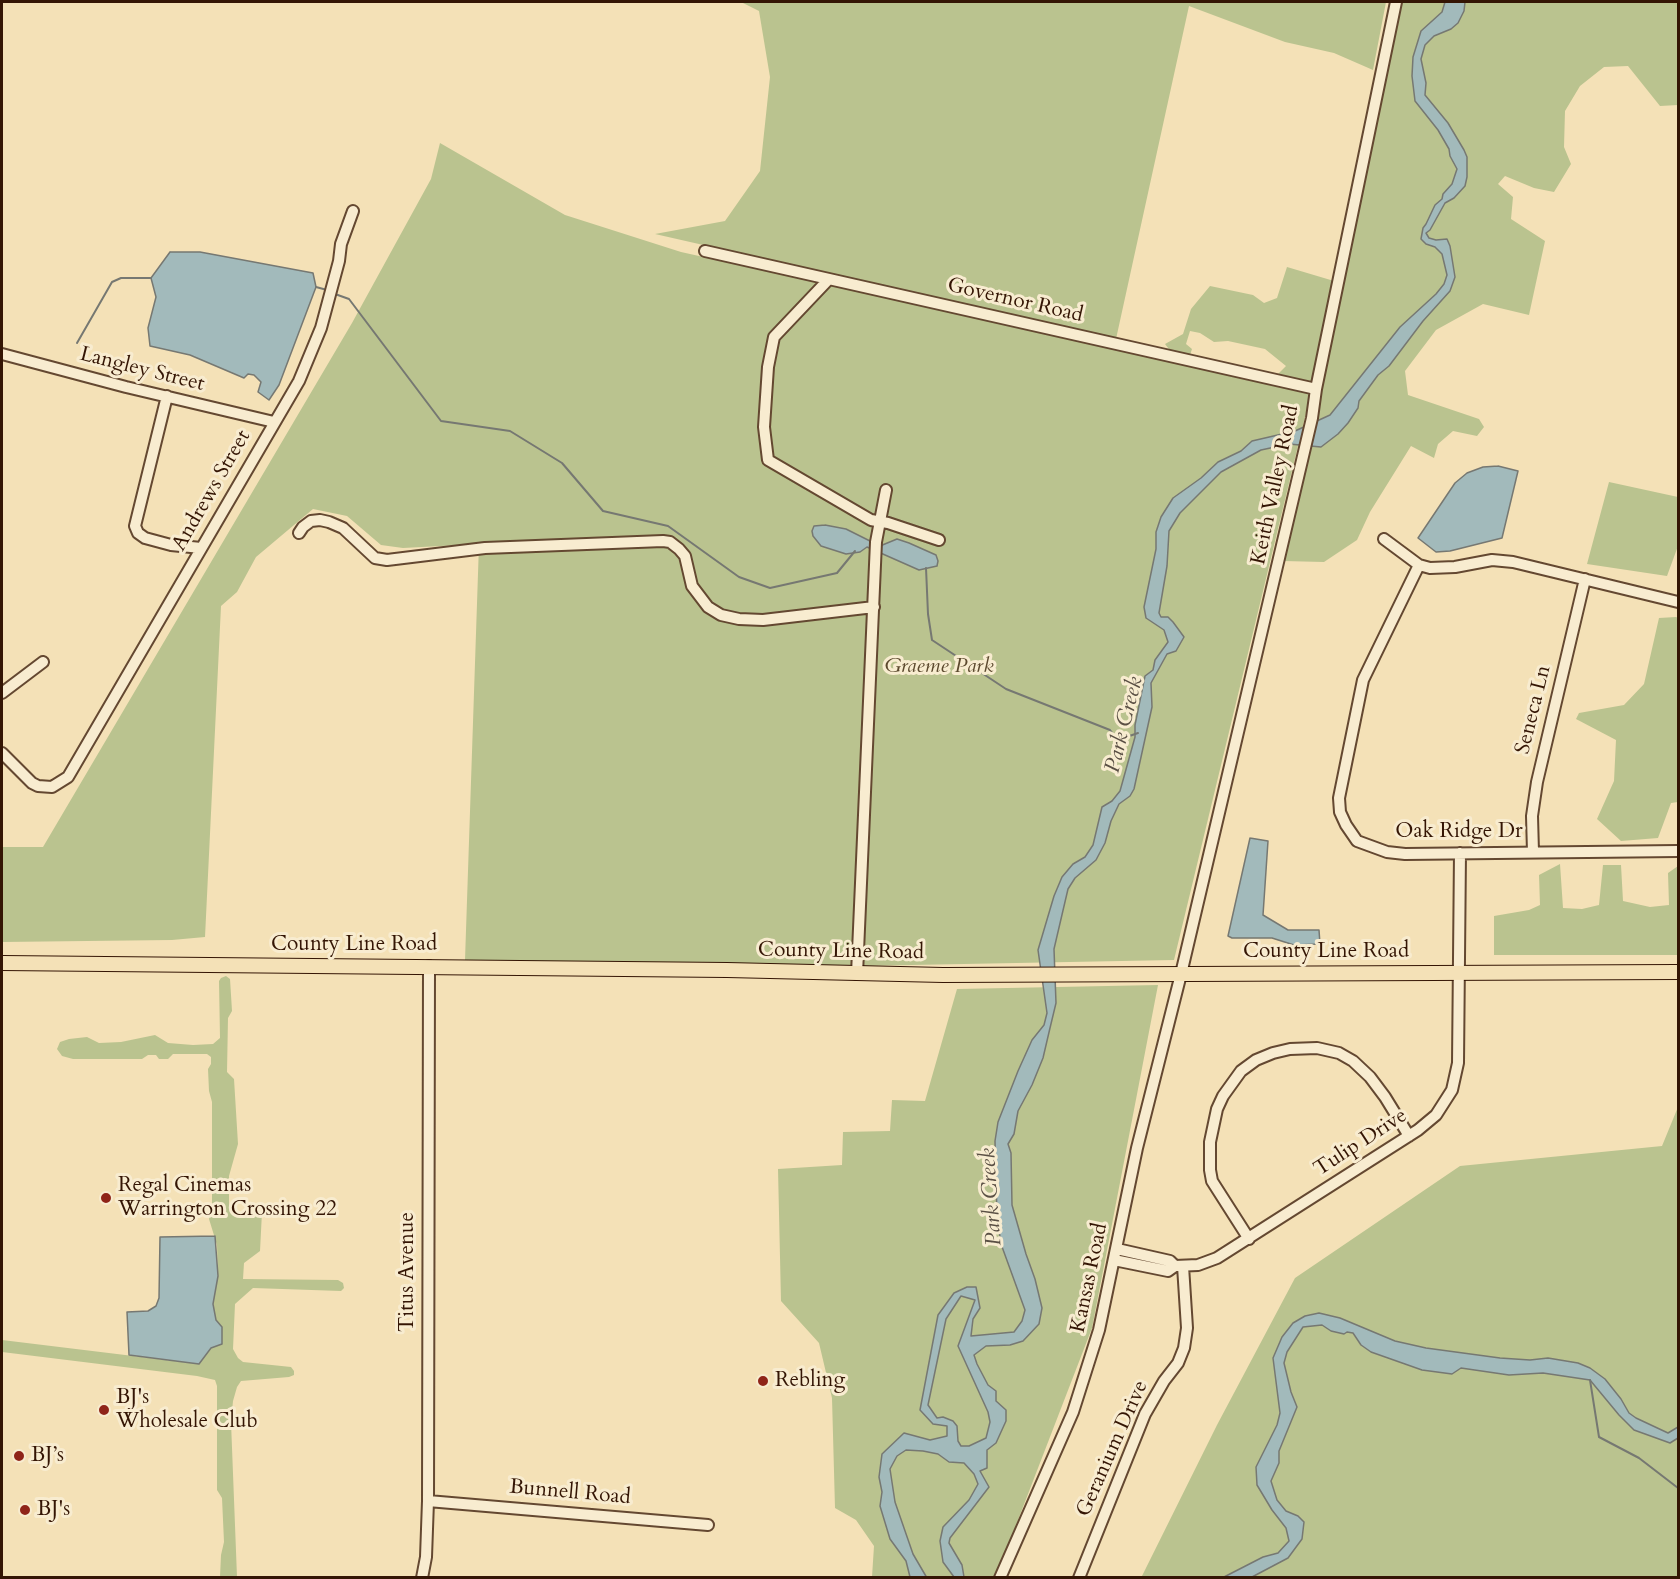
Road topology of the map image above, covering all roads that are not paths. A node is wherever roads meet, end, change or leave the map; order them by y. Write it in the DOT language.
graph roads {
  1 [pos="1396,2"];
  2 [pos="353,211"];
  3 [pos="705,251"];
  4 [pos="830,279"];
  5 [pos="2,354"];
  6 [pos="1316,389"];
  7 [pos="166,396"];
  8 [pos="274,422"];
  9 [pos="886,490"];
  10 [pos="881,522"];
  11 [pos="299,533"];
  12 [pos="1383,539"];
  13 [pos="939,540"];
  14 [pos="201,549"];
  15 [pos="1419,565"];
  16 [pos="1585,579"];
  17 [pos="1678,602"];
  18 [pos="874,607"];
  19 [pos="43,662"];
  20 [pos="2,693"];
  21 [pos="2,753"];
  22 [pos="1678,851"];
  23 [pos="1533,852"];
  24 [pos="1460,853"];
  25 [pos="2,963"];
  26 [pos="429,966"];
  27 [pos="1678,972"];
  28 [pos="1458,973"];
  29 [pos="857,974"];
  30 [pos="1181,974"];
  31 [pos="1409,1136"];
  32 [pos="1249,1239"];
  33 [pos="1116,1255"];
  34 [pos="1179,1266"];
  35 [pos="428,1501"];
  36 [pos="708,1525"];
  37 [pos="422,1578"];
  38 [pos="1000,1578"];
  39 [pos="1079,1578"];
  1 -- 6 [label="street, Keith Valley Road"];
  2 -- 8 [label="street, Andrews Street"];
  3 -- 4 [label="street, Governor Road"];
  4 -- 6 [label="street, Governor Road"];
  4 -- 10 [label="street"];
  5 -- 7 [label="street, Langley Street"];
  6 -- 30 [label="street, Keith Valley Road"];
  7 -- 8 [label="street, Langley Street"];
  7 -- 14 [label="street"];
  8 -- 14 [label="street, Andrews Street"];
  9 -- 10 [label="street"];
  10 -- 13 [label="street"];
  10 -- 18 [label="street"];
  11 -- 18 [label="street"];
  12 -- 15 [label="street"];
  14 -- 21 [label="street, Andrews Street"];
  15 -- 16 [label="street"];
  15 -- 24 [label="street, Oak Ridge Dr"];
  16 -- 17 [label="street"];
  16 -- 23 [label="street, Seneca Ln"];
  18 -- 29 [label="street"];
  19 -- 20 [label="street"];
  22 -- 23 [label="street, Oak Ridge Dr"];
  23 -- 24 [label="street, Oak Ridge Dr"];
  24 -- 28 [label="street, Tulip Drive"];
  25 -- 26 [label="main road, County Line Road"];
  26 -- 29 [label="main road, County Line Road"];
  26 -- 35 [label="street, Titus Avenue"];
  27 -- 28 [label="main road, County Line Road"];
  28 -- 30 [label="main road, County Line Road"];
  28 -- 31 [label="street, Tulip Drive"];
  29 -- 30 [label="main road, County Line Road"];
  30 -- 33 [label="street, Kansas Road"];
  31 -- 32 [label="street, Tulip Drive"];
  31 -- 32 [label="street"];
  32 -- 34 [label="street, Tulip Drive"];
  33 -- 34 [label="street"];
  33 -- 38 [label="street, Kansas Road"];
  34 -- 39 [label="street, Geranium Drive"];
  35 -- 36 [label="street, Bunnell Road"];
  35 -- 37 [label="street, Titus Avenue"];
}
